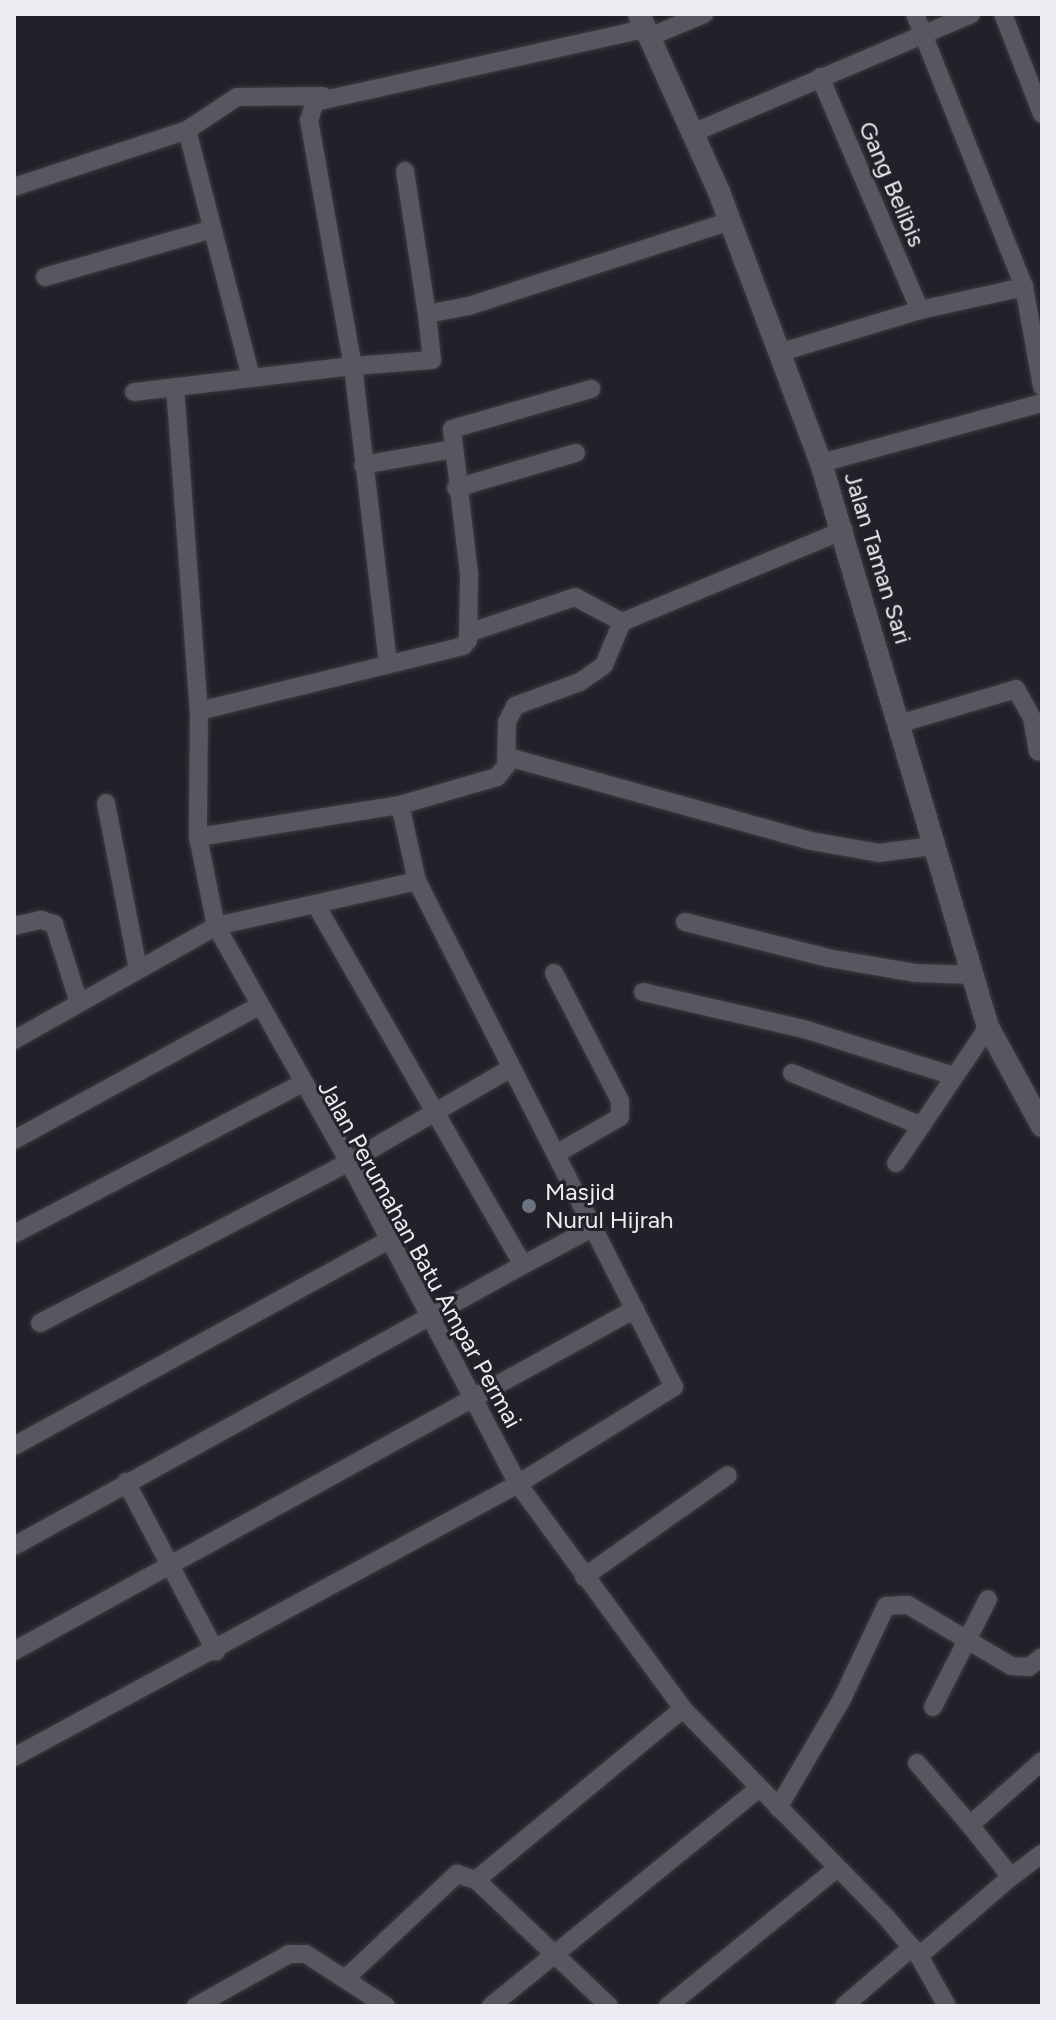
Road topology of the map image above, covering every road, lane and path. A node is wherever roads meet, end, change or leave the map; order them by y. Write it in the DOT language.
graph roads {
  1 [pos="704,14"];
  2 [pos="915,14"];
  3 [pos="971,14"];
  4 [pos="1003,14"];
  5 [pos="644,27"];
  6 [pos="922,33"];
  7 [pos="820,77"];
  8 [pos="323,96"];
  9 [pos="1042,114"];
  10 [pos="187,130"];
  11 [pos="695,132"];
  12 [pos="405,171"];
  13 [pos="14,187"];
  14 [pos="730,221"];
  15 [pos="212,229"];
  16 [pos="45,277"];
  17 [pos="1024,287"];
  18 [pos="920,310"];
  19 [pos="427,314"];
  20 [pos="778,353"];
  21 [pos="353,366"];
  22 [pos="251,378"];
  23 [pos="1042,386"];
  24 [pos="175,387"];
  25 [pos="591,389"];
  26 [pos="134,392"];
  27 [pos="1042,403"];
  28 [pos="453,449"];
  29 [pos="576,453"];
  30 [pos="821,463"];
  31 [pos="363,465"];
  32 [pos="456,488"];
  33 [pos="844,530"];
  34 [pos="622,622"];
  35 [pos="468,633"];
  36 [pos="388,664"];
  37 [pos="199,711"];
  38 [pos="902,723"];
  39 [pos="1038,751"];
  40 [pos="508,757"];
  41 [pos="106,803"];
  42 [pos="400,805"];
  43 [pos="198,837"];
  44 [pos="933,846"];
  45 [pos="417,881"];
  46 [pos="316,905"];
  47 [pos="685,922"];
  48 [pos="14,926"];
  49 [pos="216,926"];
  50 [pos="138,969"];
  51 [pos="554,973"];
  52 [pos="972,975"];
  53 [pos="643,992"];
  54 [pos="79,1003"];
  55 [pos="259,1006"];
  56 [pos="988,1027"];
  57 [pos="14,1040"];
  58 [pos="511,1068"];
  59 [pos="792,1073"];
  60 [pos="951,1075"];
  61 [pos="301,1084"];
  62 [pos="432,1113"];
  63 [pos="922,1126"];
  64 [pos="1042,1126"];
  65 [pos="14,1140"];
  66 [pos="556,1154"];
  67 [pos="349,1162"];
  68 [pos="896,1163"];
  69 [pos="590,1229"];
  70 [pos="14,1234"];
  71 [pos="388,1240"];
  72 [pos="523,1265"];
  73 [pos="635,1309"];
  74 [pos="430,1314"];
  75 [pos="40,1323"];
  76 [pos="473,1399"];
  77 [pos="14,1446"];
  78 [pos="728,1475"];
  79 [pos="126,1482"];
  80 [pos="518,1484"];
  81 [pos="14,1546"];
  82 [pos="168,1567"];
  83 [pos="584,1577"];
  84 [pos="988,1599"];
  85 [pos="964,1638"];
  86 [pos="14,1651"];
  87 [pos="216,1652"];
  88 [pos="1042,1657"];
  89 [pos="933,1707"];
  90 [pos="683,1709"];
  91 [pos="14,1757"];
  92 [pos="1042,1761"];
  93 [pos="917,1763"];
  94 [pos="759,1788"];
  95 [pos="778,1808"];
  96 [pos="970,1825"];
  97 [pos="1042,1854"];
  98 [pos="837,1868"];
  99 [pos="1011,1877"];
  100 [pos="476,1880"];
  101 [pos="915,1952"];
  102 [pos="556,1954"];
  103 [pos="345,1979"];
  104 [pos="209,2003"];
  105 [pos="386,2006"];
  106 [pos="491,2006"];
  107 [pos="609,2006"];
  108 [pos="668,2006"];
  109 [pos="844,2006"];
  110 [pos="947,2006"];
  1 -- 5 [label="street"];
  2 -- 6 [label="street"];
  3 -- 6 [label="street"];
  4 -- 9 [label="street"];
  5 -- 8 [label="street"];
  5 -- 11 [label="street, Jalan Taman Sari"];
  6 -- 7 [label="street"];
  6 -- 17 [label="street"];
  7 -- 11 [label="street"];
  7 -- 18 [label="street, Gang Belibis"];
  8 -- 10 [label="street"];
  8 -- 21 [label="street"];
  10 -- 13 [label="street"];
  10 -- 15 [label="street"];
  11 -- 14 [label="street, Jalan Taman Sari"];
  12 -- 19 [label="street"];
  14 -- 19 [label="street"];
  14 -- 20 [label="street, Jalan Taman Sari"];
  15 -- 16 [label="street"];
  15 -- 22 [label="street"];
  17 -- 18 [label="street"];
  17 -- 23 [label="street"];
  18 -- 20 [label="street"];
  19 -- 21 [label="street"];
  20 -- 30 [label="street, Jalan Taman Sari"];
  21 -- 22 [label="street"];
  21 -- 31 [label="street"];
  22 -- 24 [label="street"];
  24 -- 26 [label="street"];
  24 -- 37 [label="street, Jalan Perumahan Batu Ampar Permai"];
  25 -- 28 [label="street"];
  27 -- 30 [label="street"];
  28 -- 31 [label="street"];
  28 -- 32 [label="street"];
  29 -- 32 [label="street"];
  30 -- 33 [label="street, Jalan Taman Sari"];
  31 -- 36 [label="street"];
  32 -- 35 [label="street"];
  33 -- 34 [label="street"];
  33 -- 38 [label="street, Jalan Taman Sari"];
  34 -- 35 [label="street"];
  34 -- 40 [label="street"];
  35 -- 36 [label="street"];
  36 -- 37 [label="street"];
  37 -- 43 [label="street, Jalan Perumahan Batu Ampar Permai"];
  38 -- 39 [label="street"];
  38 -- 44 [label="street, Jalan Taman Sari"];
  40 -- 42 [label="street"];
  40 -- 44 [label="street"];
  41 -- 50 [label="street"];
  42 -- 43 [label="street"];
  42 -- 45 [label="street"];
  43 -- 49 [label="street, Jalan Perumahan Batu Ampar Permai"];
  44 -- 52 [label="street, Jalan Taman Sari"];
  45 -- 46 [label="street"];
  45 -- 58 [label="street"];
  46 -- 49 [label="street"];
  46 -- 62 [label="street"];
  47 -- 52 [label="street"];
  48 -- 54 [label="street"];
  49 -- 50 [label="street"];
  49 -- 55 [label="street, Jalan Perumahan Batu Ampar Permai"];
  50 -- 54 [label="street"];
  51 -- 66 [label="street"];
  52 -- 56 [label="street, Jalan Taman Sari"];
  53 -- 60 [label="street"];
  54 -- 57 [label="street"];
  55 -- 61 [label="street, Jalan Perumahan Batu Ampar Permai"];
  55 -- 65 [label="street"];
  56 -- 60 [label="street"];
  56 -- 64 [label="street, Jalan Taman Sari"];
  58 -- 62 [label="street"];
  58 -- 66 [label="street"];
  59 -- 63 [label="street"];
  60 -- 63 [label="street"];
  61 -- 67 [label="street, Jalan Perumahan Batu Ampar Permai"];
  61 -- 70 [label="street"];
  62 -- 67 [label="street"];
  62 -- 72 [label="street"];
  63 -- 68 [label="street"];
  66 -- 69 [label="street"];
  67 -- 71 [label="street, Jalan Perumahan Batu Ampar Permai"];
  67 -- 75 [label="street"];
  69 -- 72 [label="street"];
  69 -- 73 [label="street"];
  71 -- 74 [label="street, Jalan Perumahan Batu Ampar Permai"];
  71 -- 77 [label="street"];
  72 -- 74 [label="street"];
  73 -- 76 [label="street"];
  73 -- 80 [label="street"];
  74 -- 76 [label="street, Jalan Perumahan Batu Ampar Permai"];
  74 -- 79 [label="street"];
  76 -- 80 [label="street, Jalan Perumahan Batu Ampar Permai"];
  76 -- 82 [label="street"];
  78 -- 83 [label="street"];
  79 -- 81 [label="street"];
  79 -- 82 [label="street"];
  80 -- 83 [label="street, Jalan Perumahan Batu Ampar Permai"];
  80 -- 87 [label="street"];
  82 -- 86 [label="street"];
  82 -- 87 [label="street"];
  83 -- 90 [label="street, Jalan Perumahan Batu Ampar Permai"];
  84 -- 85 [label="street"];
  85 -- 88 [label="street"];
  85 -- 89 [label="street"];
  85 -- 95 [label="street"];
  87 -- 91 [label="street"];
  90 -- 94 [label="street, Jalan Perumahan Batu Ampar Permai"];
  90 -- 100 [label="street"];
  92 -- 96 [label="street"];
  93 -- 96 [label="street"];
  94 -- 95 [label="street, Jalan Perumahan Batu Ampar Permai"];
  94 -- 102 [label="street"];
  95 -- 98 [label="street, Jalan Perumahan Batu Ampar Permai"];
  96 -- 99 [label="street"];
  97 -- 99 [label="street"];
  98 -- 101 [label="street, Jalan Perumahan Batu Ampar Permai"];
  98 -- 108 [label="street"];
  99 -- 101 [label="street"];
  100 -- 102 [label="street"];
  100 -- 103 [label="street"];
  101 -- 109 [label="street"];
  101 -- 110 [label="street, Jalan Perumahan Batu Ampar Permai"];
  102 -- 106 [label="street"];
  102 -- 107 [label="street"];
  103 -- 104 [label="street"];
  103 -- 105 [label="street"];
}
